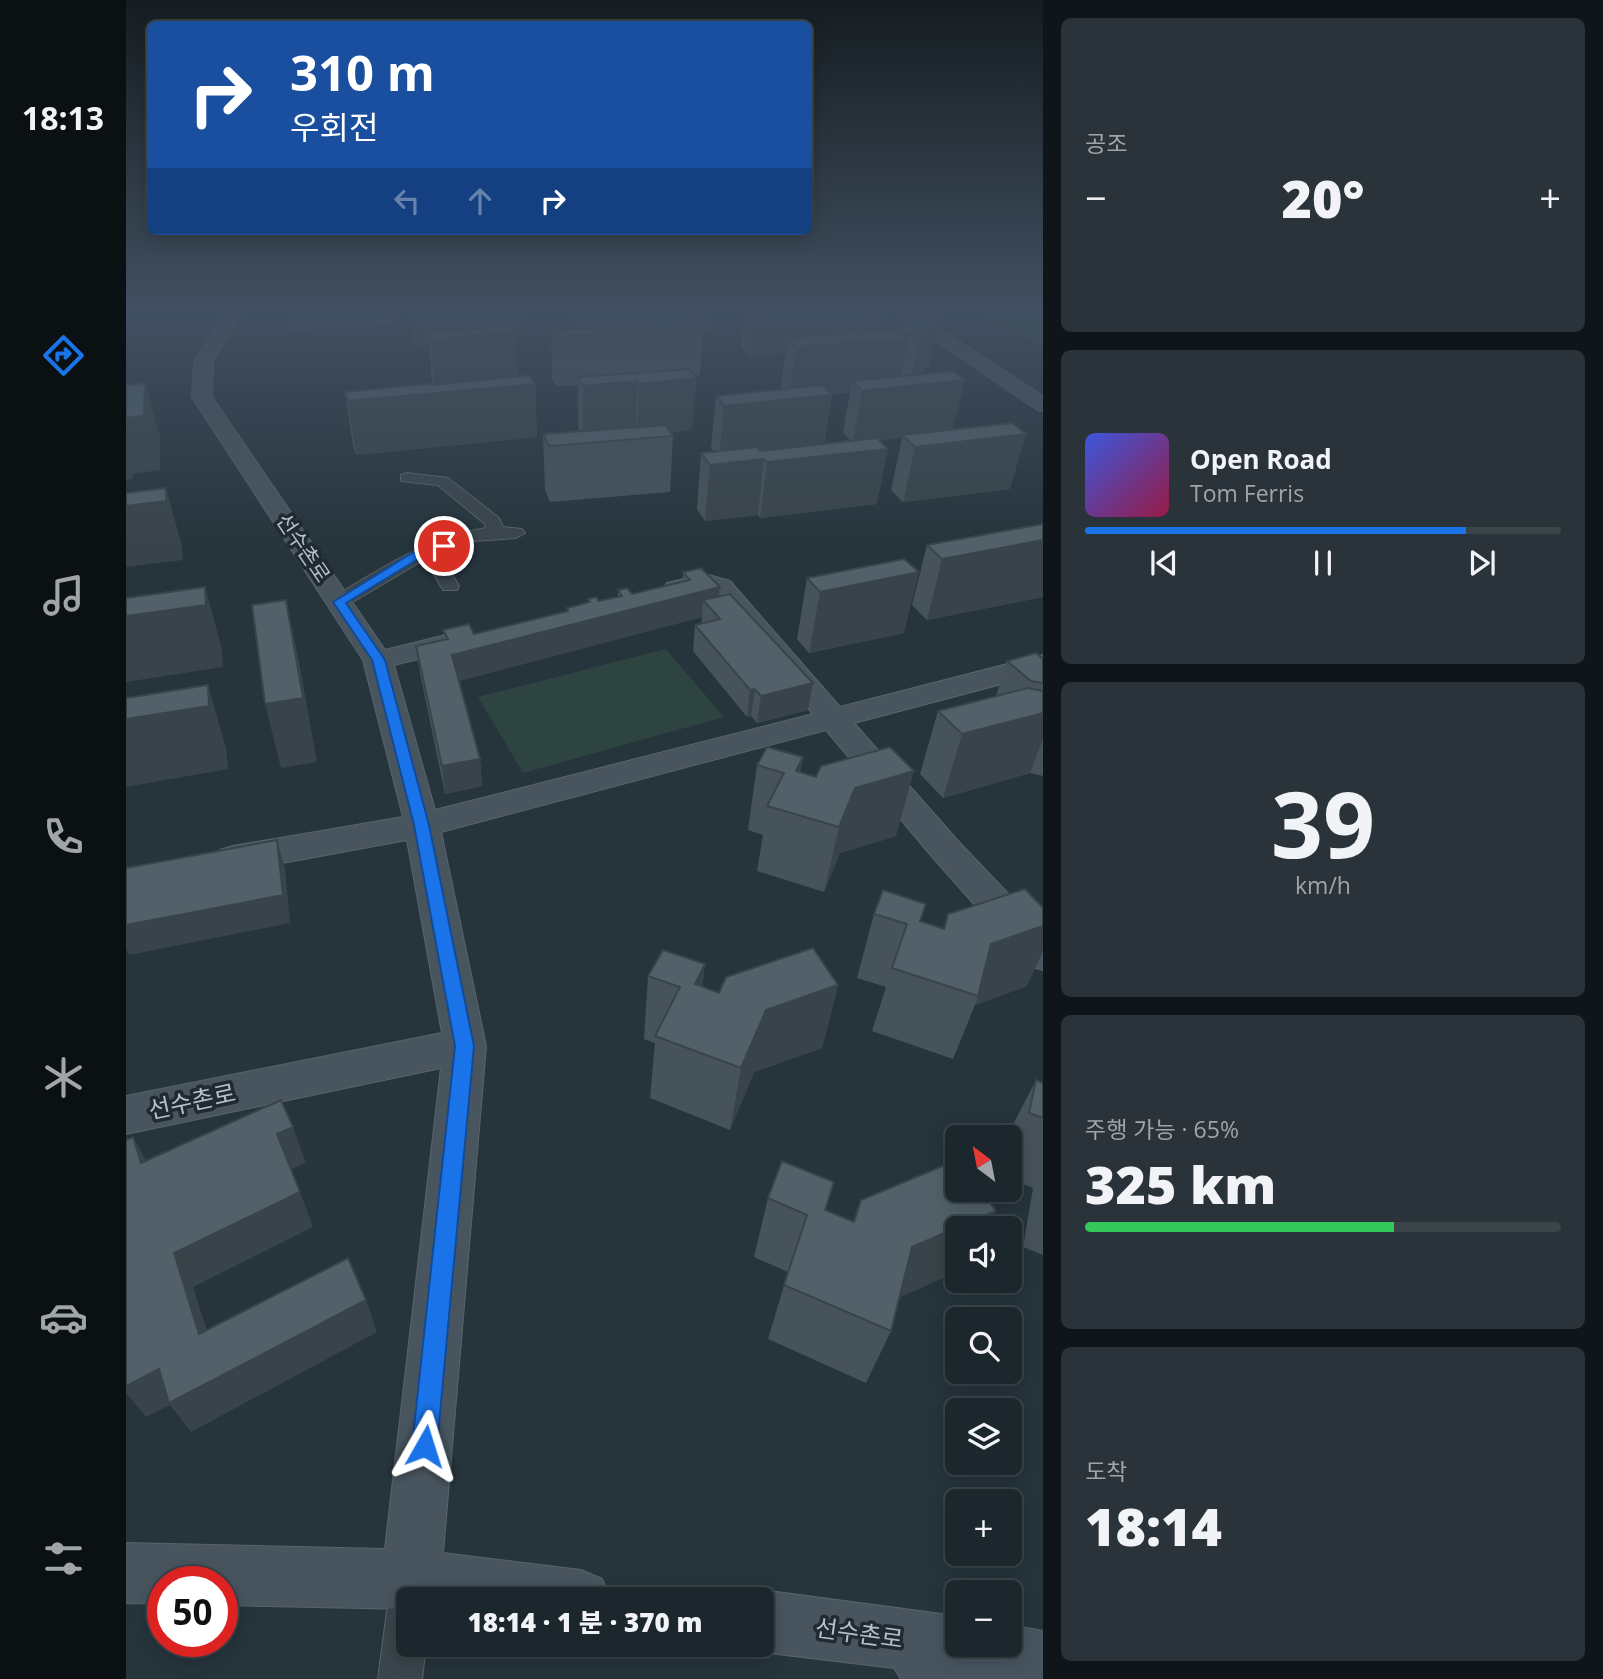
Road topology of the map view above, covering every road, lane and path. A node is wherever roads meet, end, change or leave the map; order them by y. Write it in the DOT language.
graph roads {
  1 [pos="201,389"];
  2 [pos="1019,389"];
  3 [pos="1043,405"];
  4 [pos="407,478"];
  5 [pos="495,530"];
  6 [pos="516,533"];
  7 [pos="429,551"];
  8 [pos="387,573"];
  9 [pos="450,586"];
  10 [pos="404,589"];
  11 [pos="653,594"];
  12 [pos="339,602"];
  13 [pos="496,632"];
  14 [pos="379,660"];
  15 [pos="1043,664"];
  16 [pos="834,720"];
  17 [pos="422,825"];
  18 [pos="207,864"];
  19 [pos="1043,955"];
  20 [pos="465,1046"];
  21 [pos="126,1115"];
  22 [pos="126,1573"];
  23 [pos="410,1587"];
  24 [pos="396,1596"];
  25 [pos="774,1624"];
  26 [pos="402,1657"];
  27 [pos="924,1659"];
  28 [pos="1043,1661"];
  29 [pos="400,1679"];
  1 -- 12 [label="main road, 선수촌로"];
  2 -- 3 [label="main road"];
  4 -- 5 [label="street"];
  5 -- 6 [label="street"];
  5 -- 7 [label="street"];
  7 -- 8 [label="street"];
  7 -- 9 [label="street"];
  8 -- 10 [label="street"];
  8 -- 12 [label="street"];
  11 -- 16 [label="main road"];
  12 -- 14 [label="main road, 선수촌로"];
  13 -- 14 [label="main road"];
  14 -- 17 [label="main road, 선수촌로"];
  15 -- 16 [label="main road"];
  16 -- 17 [label="main road"];
  16 -- 19 [label="main road"];
  17 -- 18 [label="main road"];
  17 -- 20 [label="main road, 선수촌로"];
  20 -- 21 [label="main road, 선수촌로"];
  20 -- 23 [label="main road, 선수촌로"];
  22 -- 24 [label="main road"];
  25 -- 27 [label="main road, 선수촌로"];
  26 -- 29 [label="street"];
  27 -- 28 [label="main road, 선수촌로"];
}
